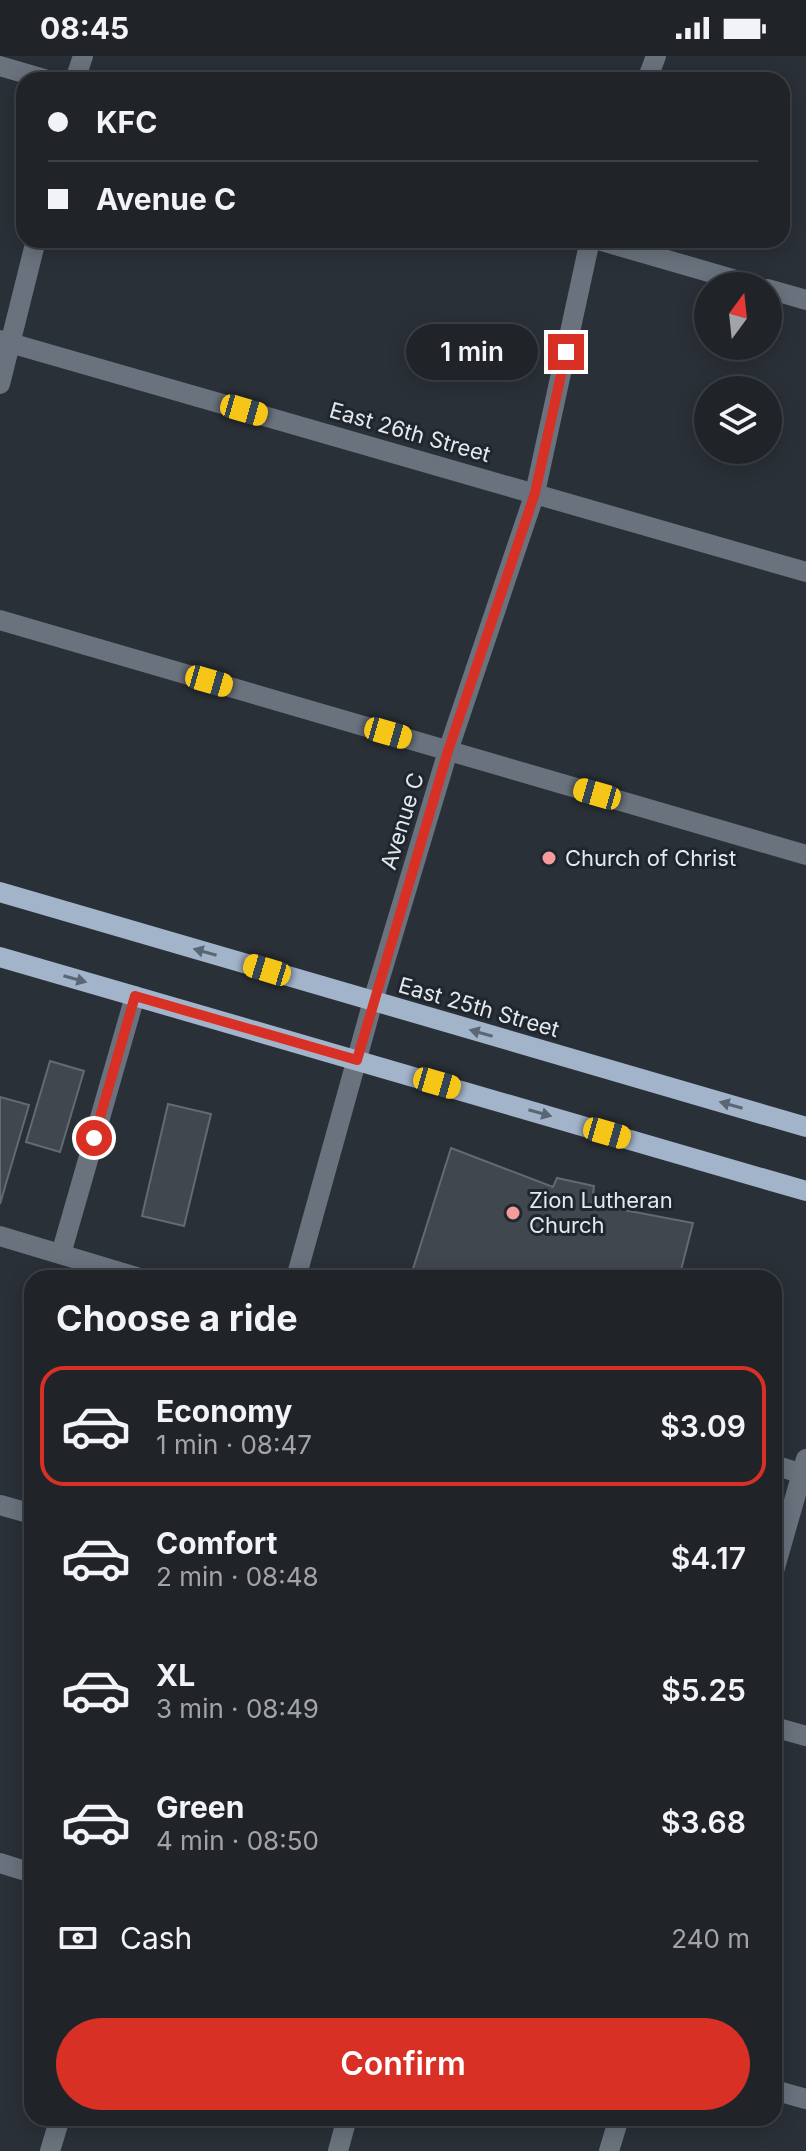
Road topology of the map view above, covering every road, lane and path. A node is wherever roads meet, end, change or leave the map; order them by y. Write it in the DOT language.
graph roads {
  1 [pos="0,66"];
  2 [pos="21,72"];
  3 [pos="34,248"];
  4 [pos="588,248"];
  5 [pos="626,248"];
  6 [pos="709,272"];
  7 [pos="782,293"];
  8 [pos="806,300"];
  9 [pos="6,341"];
  10 [pos="0,384"];
  11 [pos="535,493"];
  12 [pos="806,572"];
  13 [pos="0,620"];
  14 [pos="448,751"];
  15 [pos="806,855"];
  16 [pos="0,892"];
  17 [pos="0,957"];
  18 [pos="135,996"];
  19 [pos="373,1001"];
  20 [pos="357,1060"];
  21 [pos="806,1127"];
  22 [pos="806,1191"];
  23 [pos="0,1236"];
  24 [pos="61,1254"];
  25 [pos="114,1270"];
  26 [pos="298,1270"];
  27 [pos="782,1466"];
  28 [pos="805,1469"];
  29 [pos="0,1505"];
  30 [pos="24,1512"];
  31 [pos="782,1545"];
  32 [pos="782,1729"];
  33 [pos="806,1736"];
  34 [pos="0,1863"];
  35 [pos="24,1870"];
  36 [pos="782,2092"];
  37 [pos="806,2099"];
  38 [pos="58,2126"];
  39 [pos="345,2126"];
  40 [pos="617,2126"];
  41 [pos="50,2151"];
  42 [pos="338,2151"];
  43 [pos="609,2151"];
  1 -- 2 [label="street"];
  3 -- 9 [label="street"];
  4 -- 11 [label="street, Avenue C"];
  5 -- 6 [label="street"];
  7 -- 8 [label="street"];
  9 -- 10 [label="street"];
  9 -- 11 [label="street, East 26th Street"];
  11 -- 12 [label="street, East 26th Street"];
  11 -- 14 [label="street, Avenue C"];
  13 -- 14 [label="street"];
  14 -- 15 [label="street"];
  14 -- 19 [label="street, Avenue C"];
  19 -- 16 [label="main road, East 25th Street, one-way"];
  17 -- 18 [label="main road, one-way"];
  18 -- 20 [label="main road"];
  18 -- 24 [label="street"];
  19 -- 20 [label="street, Avenue C"];
  21 -- 19 [label="main road, East 25th Street, one-way"];
  20 -- 22 [label="main road, one-way"];
  20 -- 26 [label="street, Avenue C"];
  23 -- 24 [label="street"];
  24 -- 25 [label="street"];
  27 -- 28 [label="street"];
  28 -- 31 [label="street"];
  29 -- 30 [label="street"];
  32 -- 33 [label="street"];
  34 -- 35 [label="street"];
  36 -- 37 [label="street"];
  38 -- 41 [label="street"];
  39 -- 42 [label="street"];
  40 -- 43 [label="street"];
}
